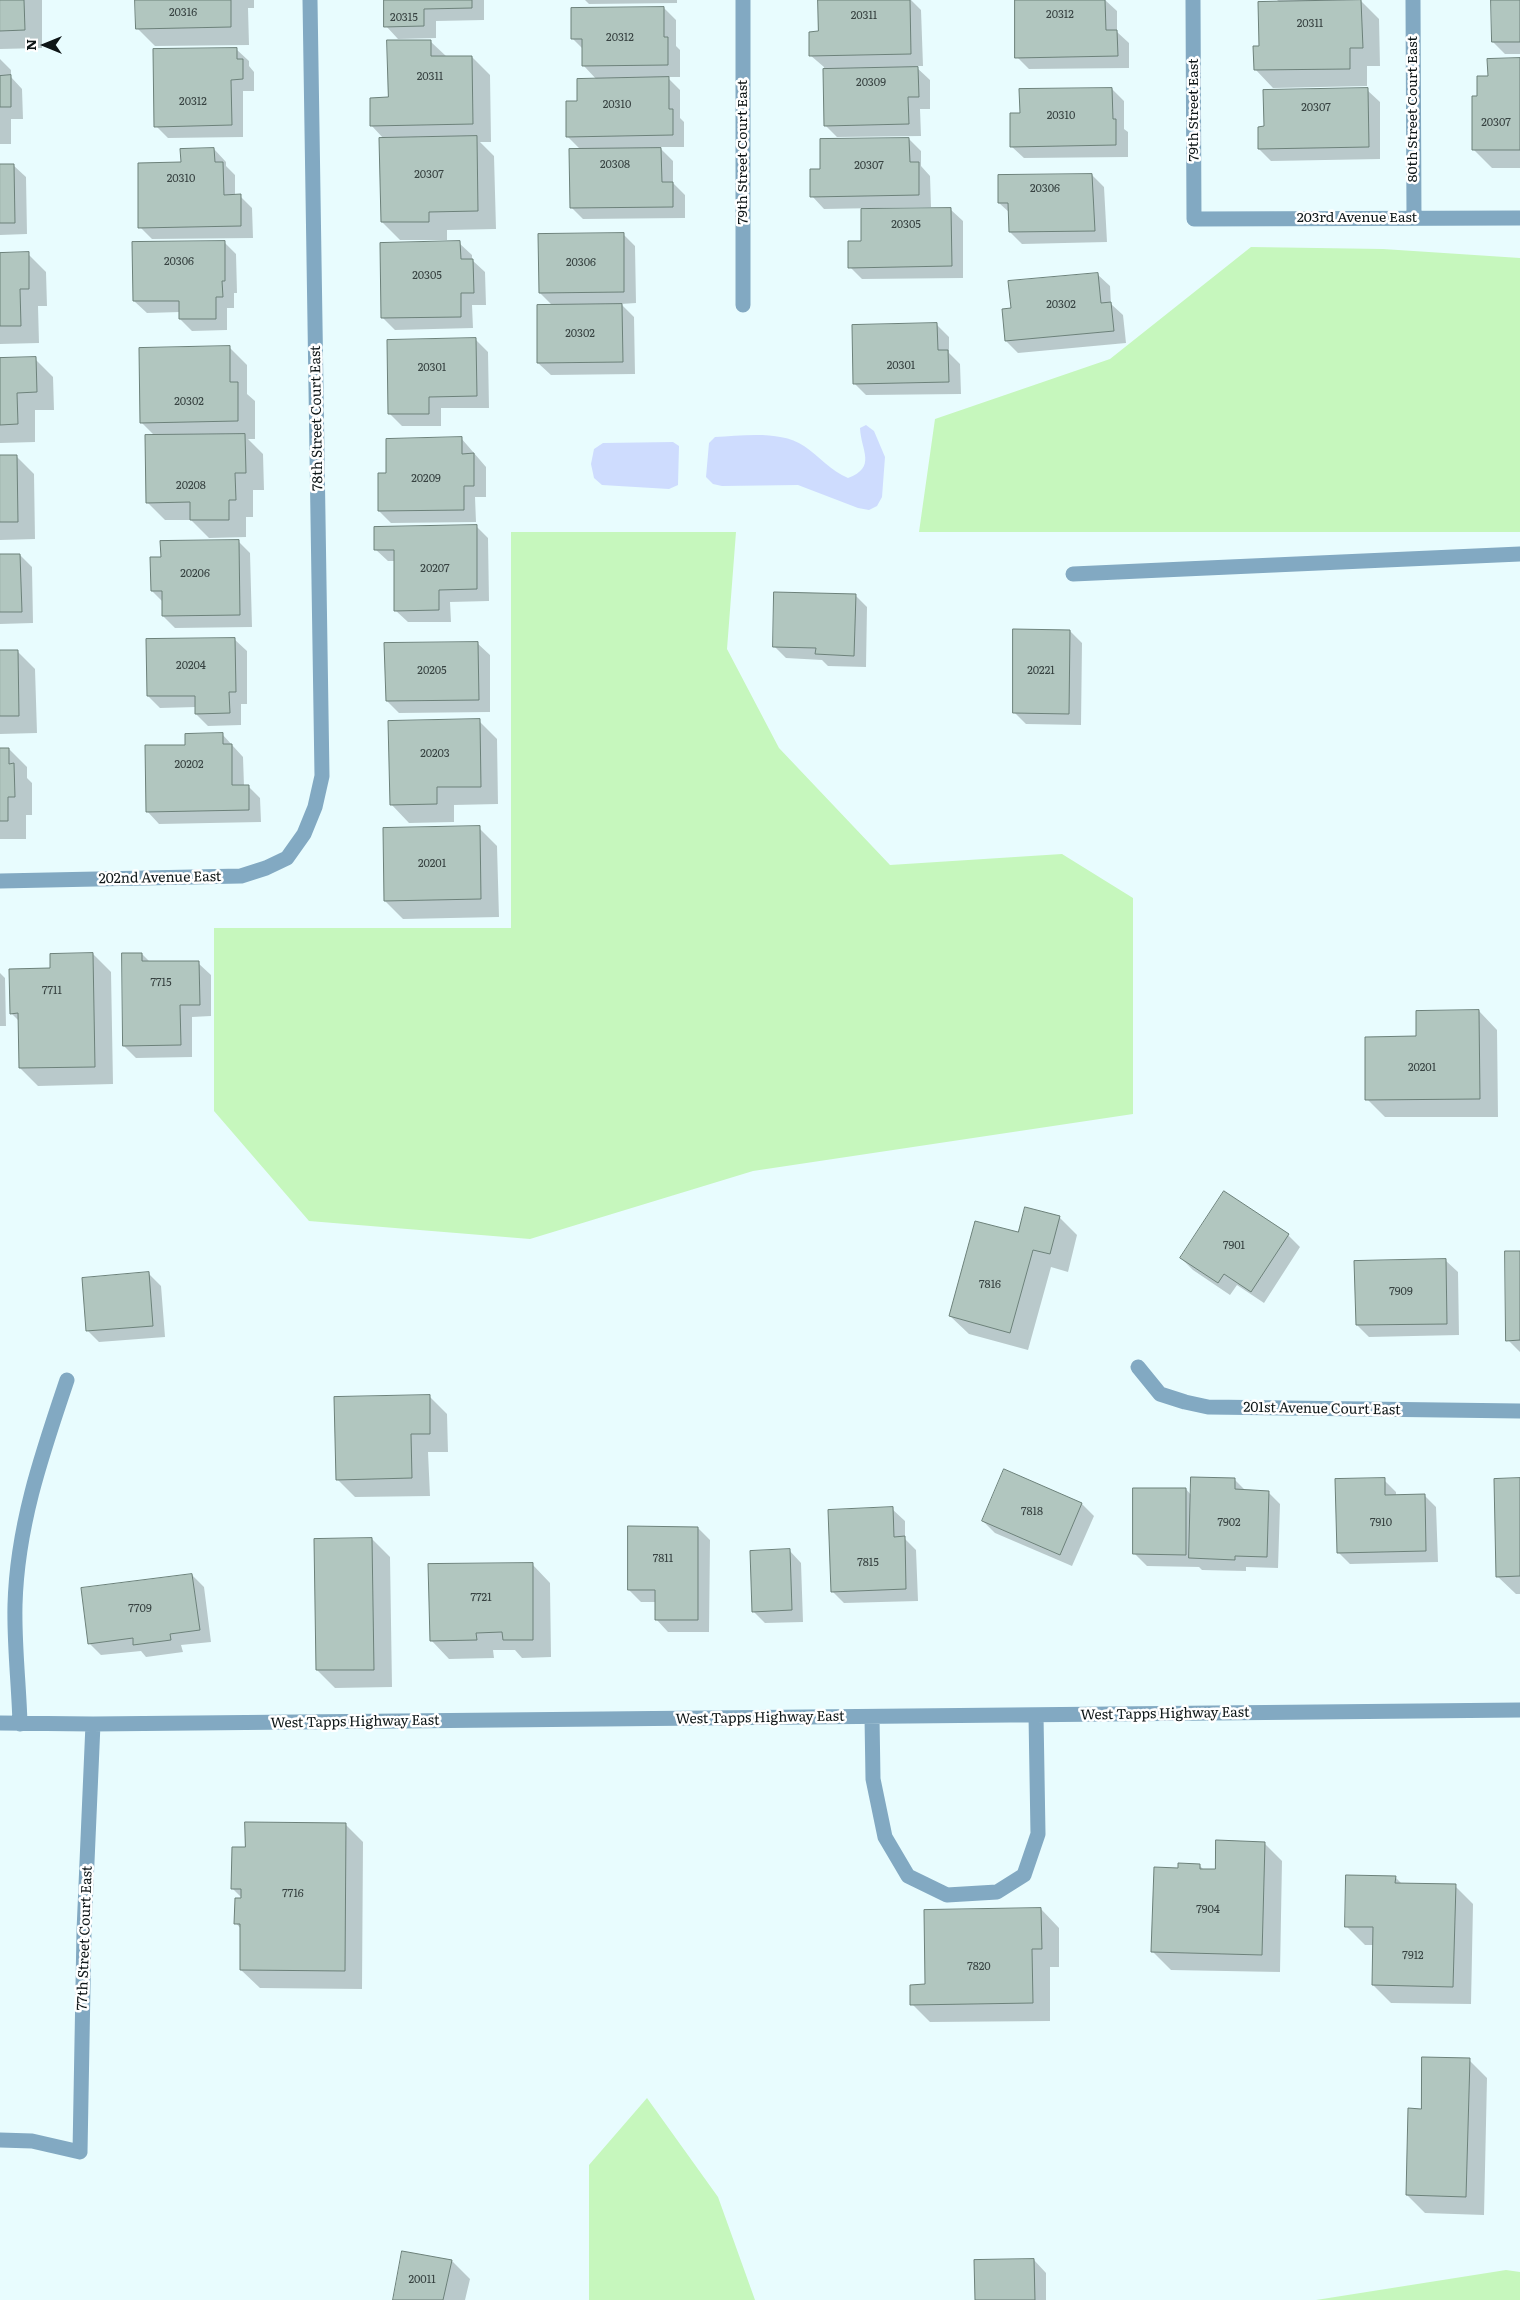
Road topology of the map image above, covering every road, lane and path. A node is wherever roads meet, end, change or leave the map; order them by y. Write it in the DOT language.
graph roads {
  1 [pos="310,0"];
  2 [pos="743,0"];
  3 [pos="1193,0"];
  4 [pos="1413,0"];
  5 [pos="1414,218"];
  6 [pos="1520,218"];
  7 [pos="1194,219"];
  8 [pos="744,304"];
  9 [pos="1520,554"];
  10 [pos="1073,574"];
  11 [pos="304,834"];
  12 [pos="0,881"];
  13 [pos="1138,1367"];
  14 [pos="67,1380"];
  15 [pos="1520,1411"];
  16 [pos="1520,1710"];
  17 [pos="1036,1715"];
  18 [pos="872,1717"];
  19 [pos="0,1723"];
  20 [pos="20,1724"];
  21 [pos="93,1724"];
  22 [pos="0,2140"];
  1 -- 11 [label="street, 78th Street Court East"];
  2 -- 8 [label="street, 79th Street Court East"];
  3 -- 7 [label="street, 79th Street East"];
  4 -- 5 [label="street, 80th Street Court East"];
  5 -- 6 [label="street, 203rd Avenue East"];
  5 -- 7 [label="street, 203rd Avenue East"];
  9 -- 10 [label="street"];
  11 -- 12 [label="street, 202nd Avenue East"];
  13 -- 15 [label="street, 201st Avenue Court East"];
  14 -- 20 [label="street"];
  16 -- 17 [label="street, West Tapps Highway East"];
  17 -- 18 [label="street, West Tapps Highway East"];
  17 -- 18 [label="street"];
  18 -- 21 [label="street, West Tapps Highway East"];
  19 -- 20 [label="street, West Tapps Highway East"];
  20 -- 21 [label="street, West Tapps Highway East"];
  21 -- 22 [label="street, 77th Street Court East"];
}
